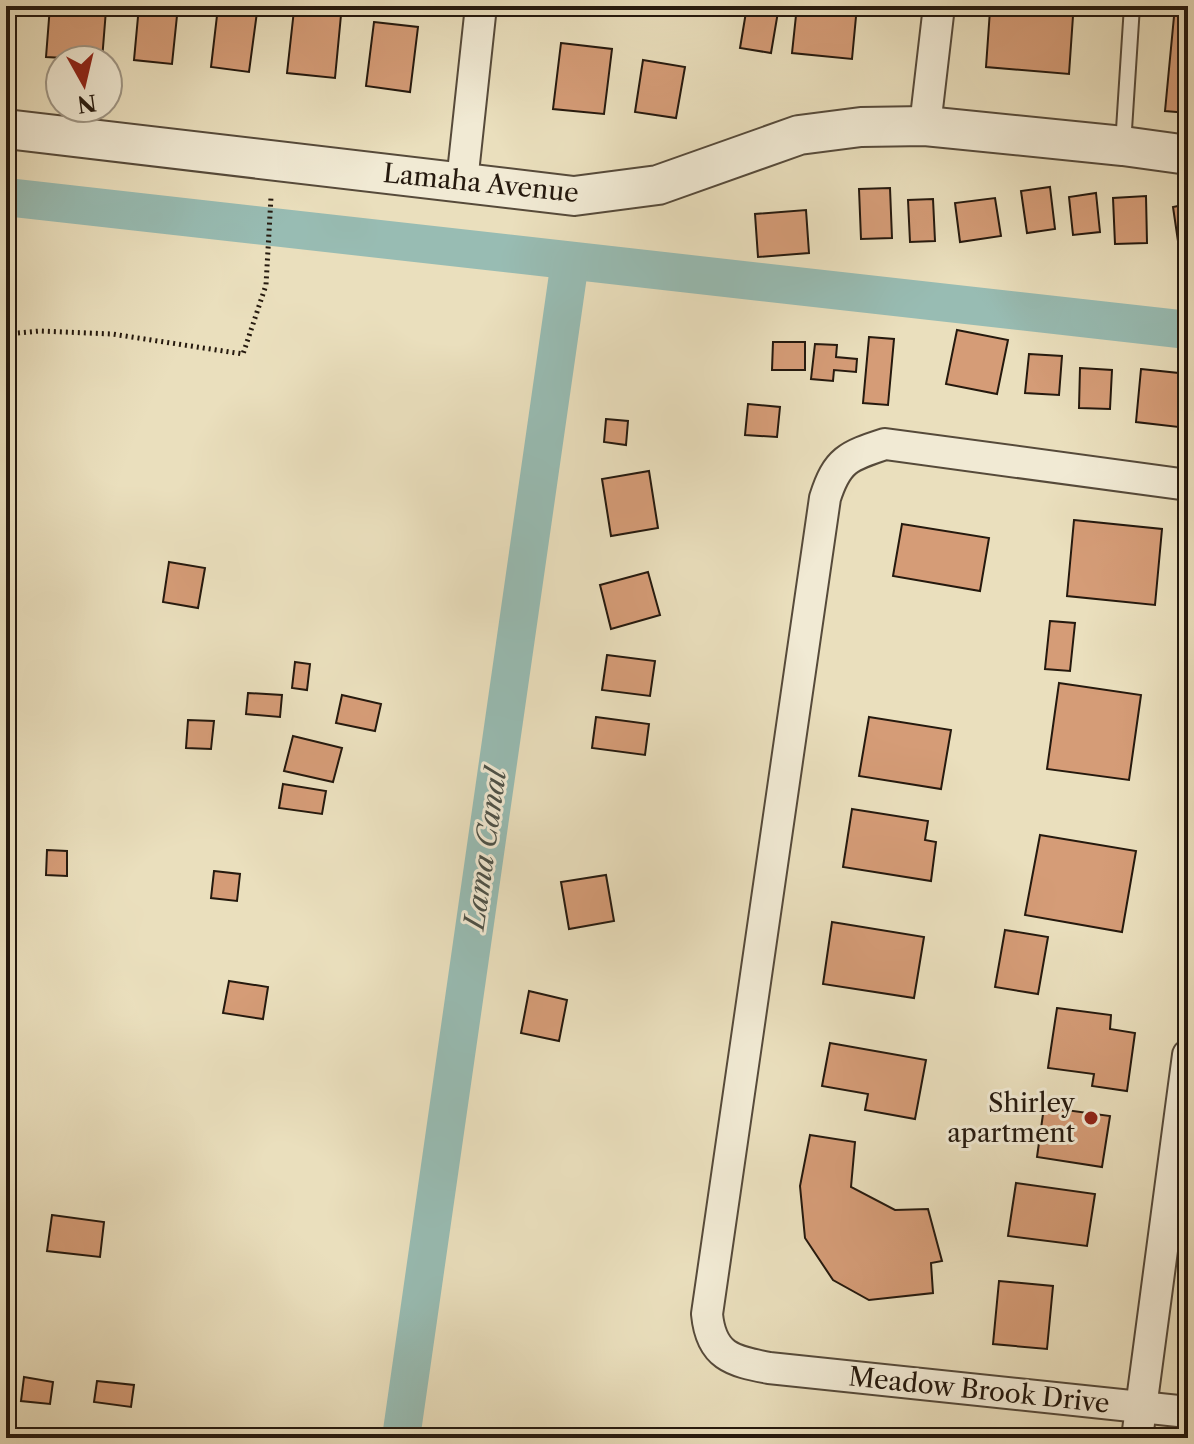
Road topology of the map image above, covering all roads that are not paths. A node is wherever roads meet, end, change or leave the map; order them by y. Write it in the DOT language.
graph roads {
  1 [pos="481,6"];
  2 [pos="939,6"];
  3 [pos="1132,6"];
  4 [pos="925,126"];
  5 [pos="6,129"];
  6 [pos="1123,146"];
  7 [pos="1188,155"];
  8 [pos="462,182"];
  9 [pos="1188,485"];
  10 [pos="1188,1055"];
  11 [pos="1141,1407"];
  12 [pos="1188,1412"];
  13 [pos="1137,1438"];
  1 -- 8 [label="street"];
  2 -- 4 [label="street"];
  3 -- 6 [label="lane"];
  4 -- 6 [label="street, Lamaha Avenue"];
  4 -- 8 [label="street, Lamaha Avenue"];
  5 -- 8 [label="street, Lamaha Avenue"];
  6 -- 7 [label="street, Lamaha Avenue"];
  9 -- 11 [label="street, Meadow Brook Drive"];
  10 -- 11 [label="street"];
  11 -- 12 [label="street, Meadow Brook Drive"];
  11 -- 13 [label="street"];
}
